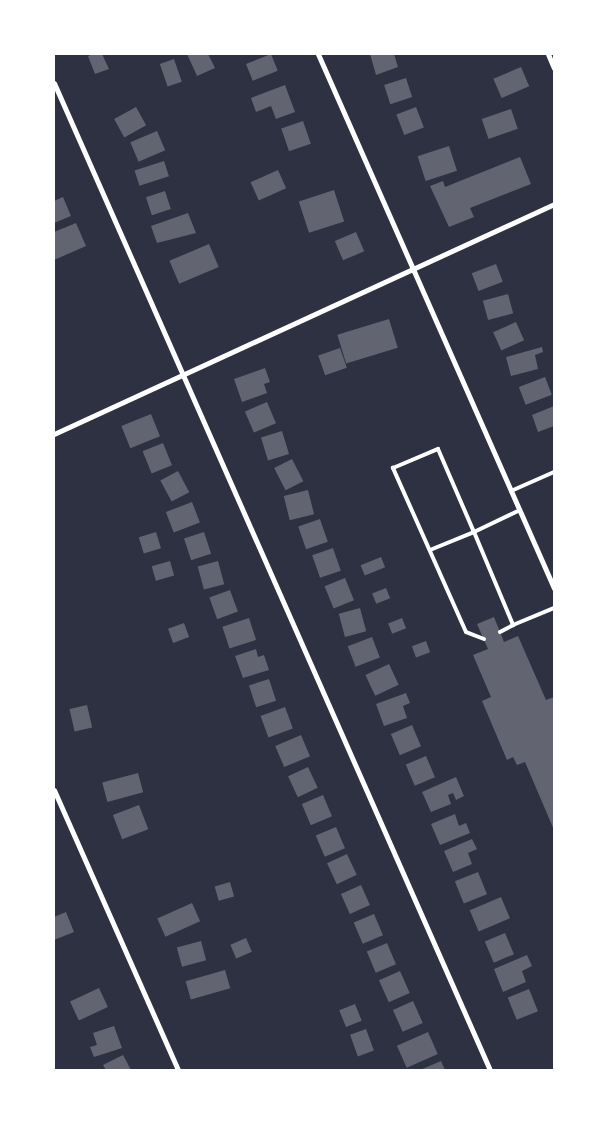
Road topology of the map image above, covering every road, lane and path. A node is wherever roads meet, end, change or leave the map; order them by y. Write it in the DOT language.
graph roads {
  1 [pos="318,54"];
  2 [pos="548,54"];
  3 [pos="554,68"];
  4 [pos="54,83"];
  5 [pos="554,204"];
  6 [pos="414,270"];
  7 [pos="181,376"];
  8 [pos="54,434"];
  9 [pos="554,472"];
  10 [pos="511,491"];
  11 [pos="520,510"];
  12 [pos="474,532"];
  13 [pos="430,550"];
  14 [pos="554,588"];
  15 [pos="554,608"];
  16 [pos="512,625"];
  17 [pos="500,632"];
  18 [pos="484,639"];
  19 [pos="54,790"];
  20 [pos="178,1070"];
  21 [pos="490,1070"];
  1 -- 6 [label="street"];
  2 -- 3 [label="street"];
  4 -- 7 [label="street"];
  5 -- 6 [label="street"];
  6 -- 7 [label="street"];
  6 -- 10 [label="street"];
  7 -- 8 [label="street"];
  7 -- 21 [label="street"];
  9 -- 10 [label="lane"];
  10 -- 11 [label="street"];
  11 -- 12 [label="lane"];
  11 -- 14 [label="street"];
  12 -- 13 [label="lane"];
  12 -- 13 [label="lane"];
  12 -- 16 [label="lane"];
  13 -- 18 [label="lane"];
  15 -- 16 [label="lane"];
  16 -- 17 [label="lane"];
  19 -- 20 [label="street"];
}
